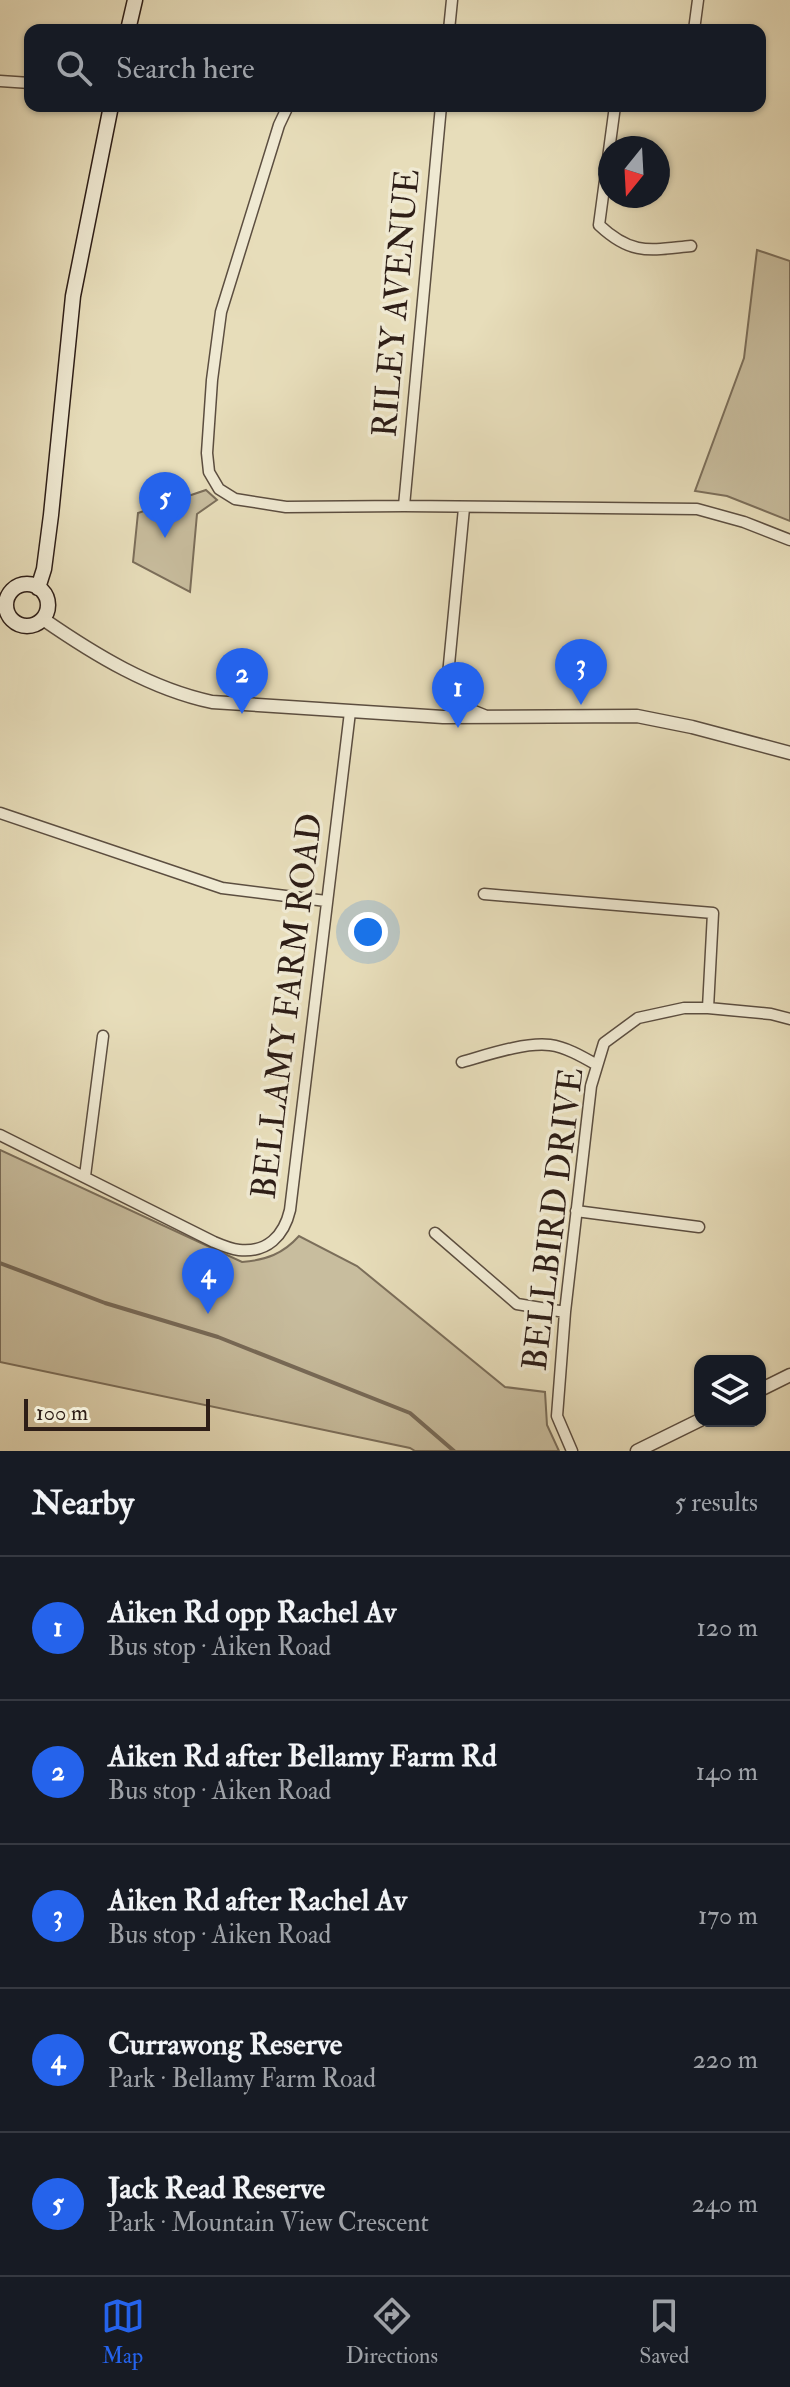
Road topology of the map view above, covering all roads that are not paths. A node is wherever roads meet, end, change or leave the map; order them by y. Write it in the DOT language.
graph roads {
  1 [pos="135,0"];
  2 [pos="452,0"];
  3 [pos="698,0"];
  4 [pos="129,24"];
  5 [pos="450,24"];
  6 [pos="695,24"];
  7 [pos="0,81"];
  8 [pos="24,83"];
  9 [pos="110,112"];
  10 [pos="285,112"];
  11 [pos="440,112"];
  12 [pos="614,112"];
  13 [pos="691,246"];
  14 [pos="404,506"];
  15 [pos="464,508"];
  16 [pos="790,540"];
  17 [pos="38,588"];
  18 [pos="3,602"];
  19 [pos="43,619"];
  20 [pos="350,712"];
  21 [pos="489,717"];
  22 [pos="790,753"];
  23 [pos="0,813"];
  24 [pos="484,894"];
  25 [pos="326,901"];
  26 [pos="708,1008"];
  27 [pos="790,1019"];
  28 [pos="103,1036"];
  29 [pos="462,1062"];
  30 [pos="597,1065"];
  31 [pos="0,1135"];
  32 [pos="85,1176"];
  33 [pos="576,1211"];
  34 [pos="699,1227"];
  35 [pos="435,1233"];
  36 [pos="565,1312"];
  37 [pos="790,1375"];
  38 [pos="766,1387"];
  39 [pos="694,1423"];
  40 [pos="572,1451"];
  41 [pos="637,1451"];
  1 -- 4 [label="main road"];
  2 -- 5 [label="street"];
  3 -- 6 [label="street"];
  7 -- 8 [label="street"];
  9 -- 17 [label="main road"];
  10 -- 14 [label="street"];
  11 -- 14 [label="street, RILEY AVENUE"];
  12 -- 13 [label="street"];
  14 -- 15 [label="street"];
  15 -- 16 [label="street"];
  15 -- 21 [label="street"];
  17 -- 18 [label="main road"];
  17 -- 19 [label="main road"];
  18 -- 19 [label="main road"];
  19 -- 20 [label="street"];
  20 -- 21 [label="street"];
  20 -- 25 [label="street, BELLAMY FARM ROAD"];
  21 -- 22 [label="street"];
  23 -- 25 [label="street"];
  24 -- 26 [label="street"];
  25 -- 32 [label="street, BELLAMY FARM ROAD"];
  26 -- 27 [label="street, BELLBIRD DRIVE"];
  26 -- 30 [label="street, BELLBIRD DRIVE"];
  28 -- 32 [label="street"];
  29 -- 30 [label="street"];
  30 -- 33 [label="street, BELLBIRD DRIVE"];
  31 -- 32 [label="street, BELLAMY FARM ROAD"];
  33 -- 34 [label="street"];
  33 -- 36 [label="street, BELLBIRD DRIVE"];
  35 -- 36 [label="street"];
  36 -- 40 [label="street, BELLBIRD DRIVE"];
  37 -- 38 [label="street"];
  39 -- 41 [label="street"];
}
